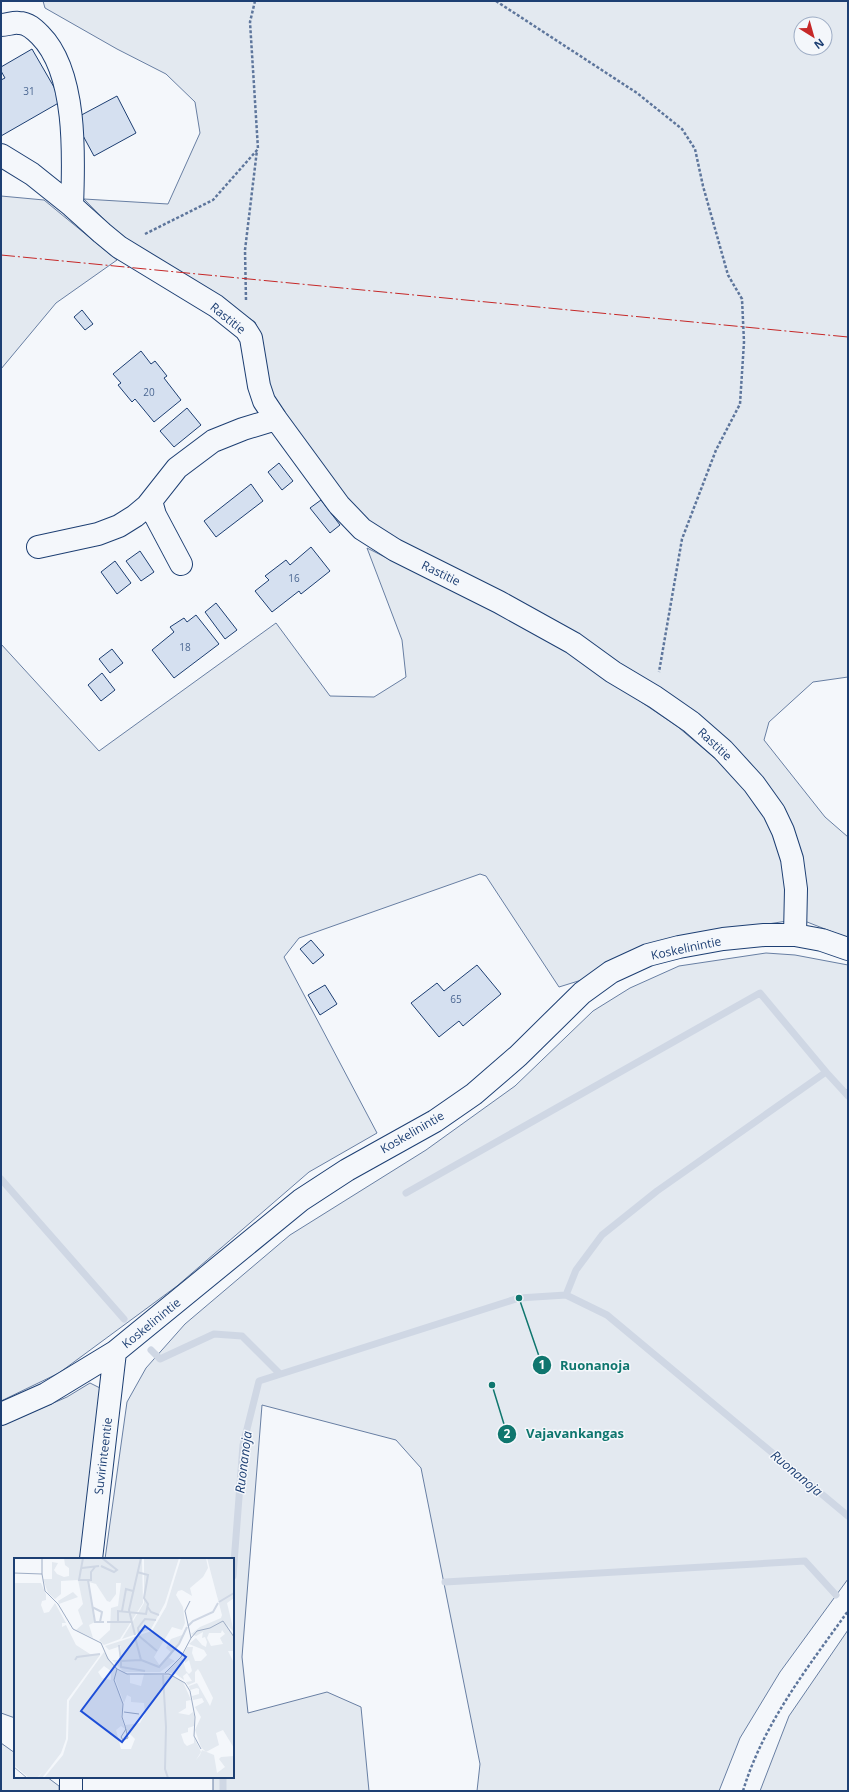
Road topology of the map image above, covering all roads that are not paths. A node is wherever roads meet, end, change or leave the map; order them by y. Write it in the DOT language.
graph roads {
  1 [pos="1,25"];
  2 [pos="1,155"];
  3 [pos="72,206"];
  4 [pos="276,419"];
  5 [pos="151,501"];
  6 [pos="38,548"];
  7 [pos="181,564"];
  8 [pos="795,935"];
  9 [pos="848,948"];
  10 [pos="114,1352"];
  11 [pos="1,1414"];
  12 [pos="91,1558"];
  13 [pos="71,1778"];
  14 [pos="71,1791"];
  1 -- 3 [label="street"];
  2 -- 3 [label="street, Rastitie"];
  3 -- 4 [label="street, Rastitie"];
  4 -- 5 [label="street"];
  4 -- 8 [label="street, Rastitie"];
  5 -- 6 [label="street"];
  5 -- 7 [label="street"];
  8 -- 9 [label="street, Koskelinintie"];
  8 -- 10 [label="street, Koskelinintie"];
  10 -- 11 [label="street, Koskelinintie"];
  10 -- 12 [label="street, Suvirinteentie"];
  13 -- 14 [label="street"];
}
